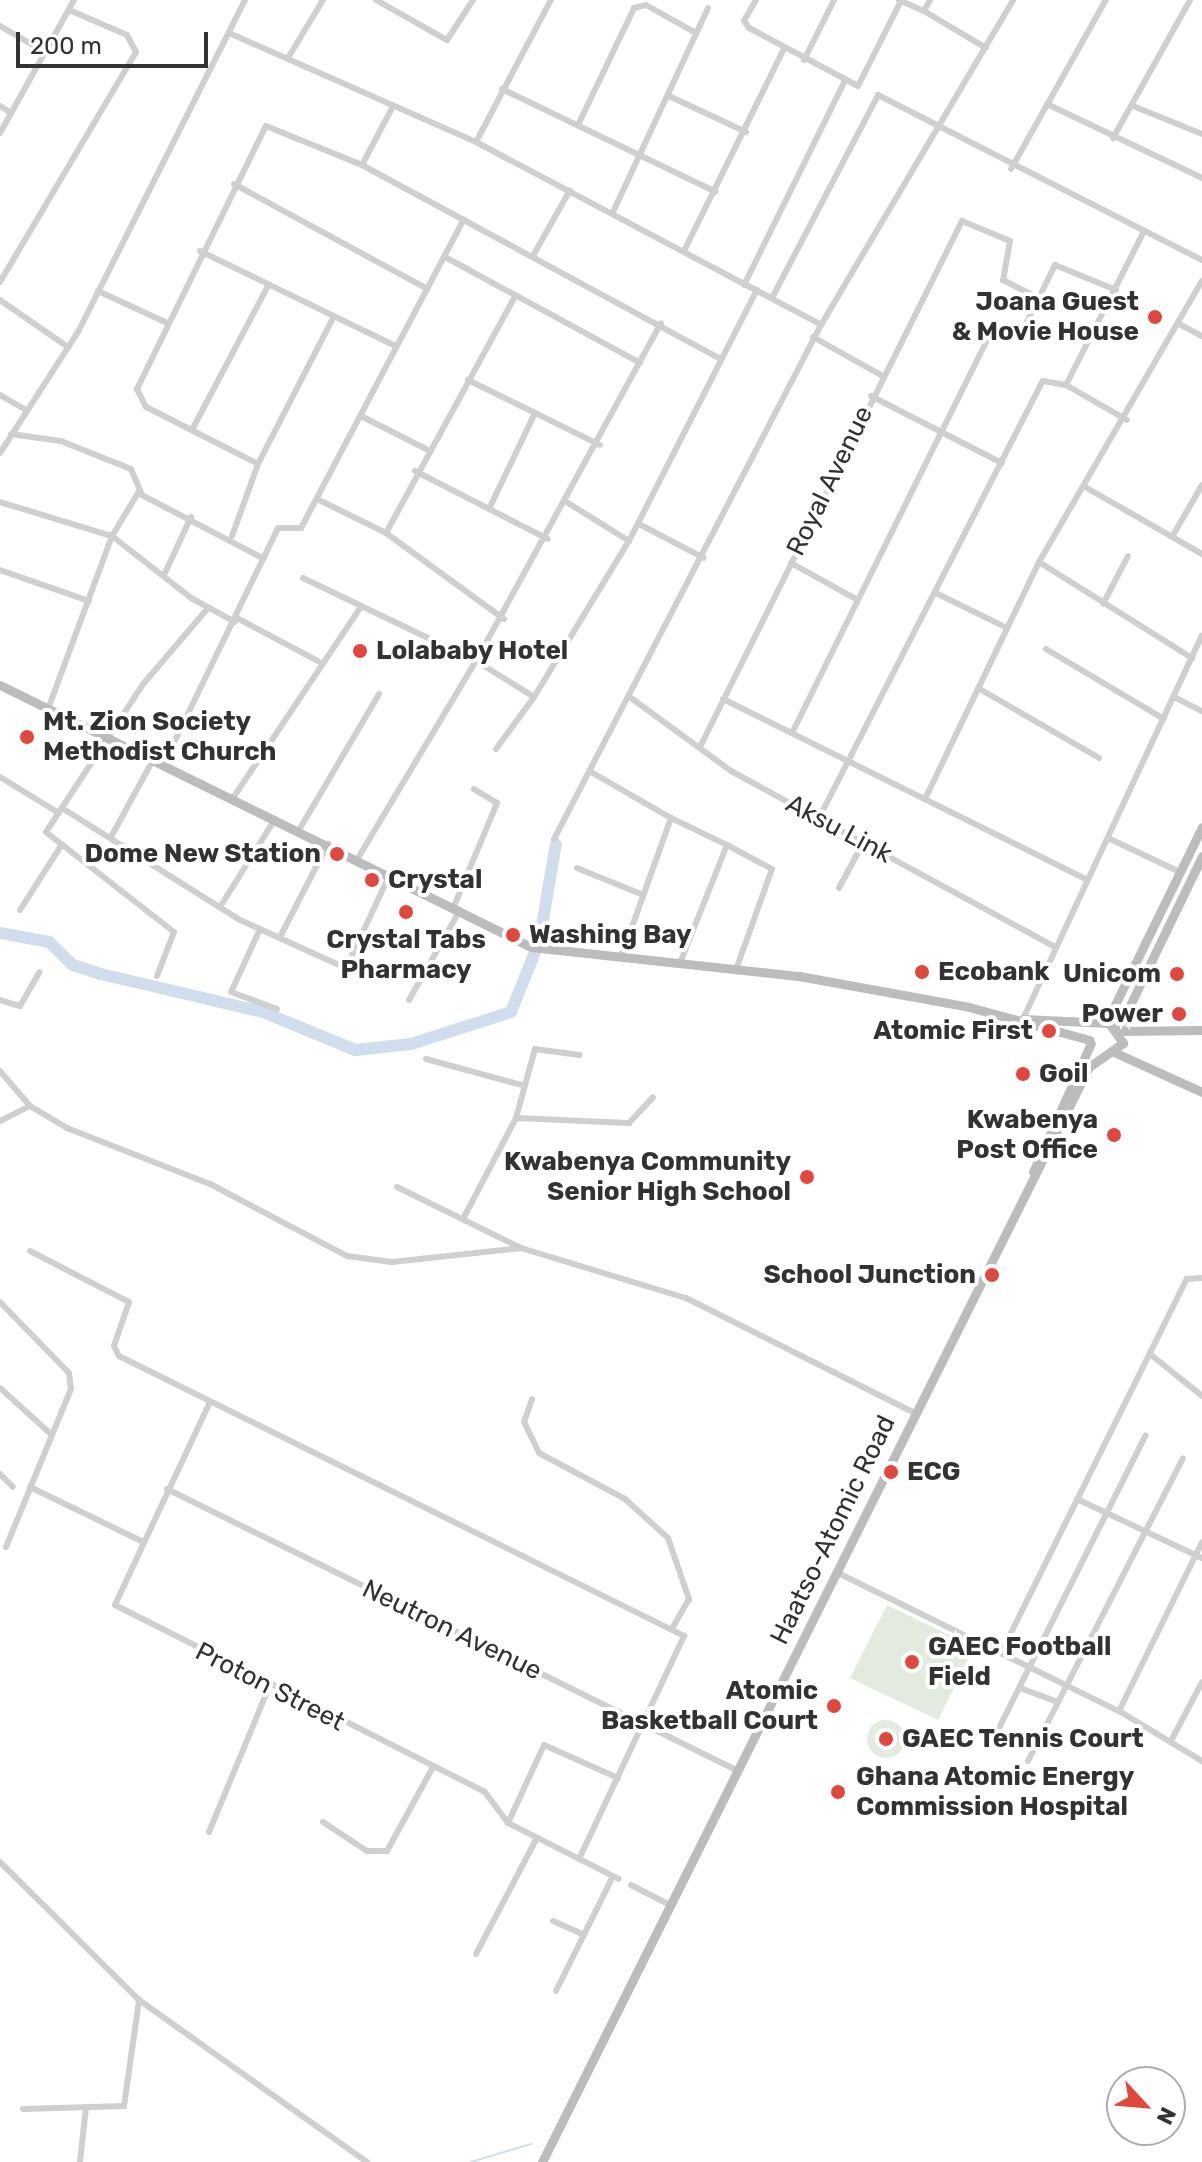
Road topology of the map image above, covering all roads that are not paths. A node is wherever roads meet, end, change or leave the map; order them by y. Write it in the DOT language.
graph roads {
  1 [pos="74,0"];
  2 [pos="245,0"];
  3 [pos="323,0"];
  4 [pos="376,0"];
  5 [pos="398,0"];
  6 [pos="473,0"];
  7 [pos="551,0"];
  8 [pos="756,0"];
  9 [pos="834,0"];
  10 [pos="900,0"];
  11 [pos="930,0"];
  12 [pos="1013,0"];
  13 [pos="1106,0"];
  14 [pos="1190,0"];
  15 [pos="708,8"];
  16 [pos="393,9"];
  17 [pos="69,10"];
  18 [pos="924,11"];
  19 [pos="0,26"];
  20 [pos="229,33"];
  21 [pos="696,33"];
  22 [pos="986,48"];
  23 [pos="784,49"];
  24 [pos="45,52"];
  25 [pos="288,58"];
  26 [pos="804,60"];
  27 [pos="845,81"];
  28 [pos="502,89"];
  29 [pos="669,96"];
  30 [pos="1047,104"];
  31 [pos="0,106"];
  32 [pos="1133,106"];
  33 [pos="392,108"];
  34 [pos="11,113"];
  35 [pos="579,123"];
  36 [pos="940,128"];
  37 [pos="746,132"];
  38 [pos="0,133"];
  39 [pos="1202,134"];
  40 [pos="1113,138"];
  41 [pos="476,142"];
  42 [pos="641,154"];
  43 [pos="362,165"];
  44 [pos="1011,169"];
  45 [pos="1202,178"];
  46 [pos="234,184"];
  47 [pos="570,190"];
  48 [pos="716,192"];
  49 [pos="613,212"];
  50 [pos="464,219"];
  51 [pos="1144,231"];
  52 [pos="200,251"];
  53 [pos="684,251"];
  54 [pos="534,254"];
  55 [pos="445,257"];
  56 [pos="1202,260"];
  57 [pos="1202,281"];
  58 [pos="0,282"];
  59 [pos="269,284"];
  60 [pos="744,285"];
  61 [pos="427,289"];
  62 [pos="757,290"];
  63 [pos="1116,290"];
  64 [pos="98,291"];
  65 [pos="515,296"];
  66 [pos="1037,297"];
  67 [pos="772,298"];
  68 [pos="0,300"];
  69 [pos="334,316"];
  70 [pos="165,322"];
  71 [pos="661,323"];
  72 [pos="821,325"];
  73 [pos="1181,325"];
  74 [pos="1022,332"];
  75 [pos="1202,336"];
  76 [pos="813,337"];
  77 [pos="987,340"];
  78 [pos="396,346"];
  79 [pos="68,347"];
  80 [pos="721,359"];
  81 [pos="640,363"];
  82 [pos="881,375"];
  83 [pos="468,380"];
  84 [pos="1066,385"];
  85 [pos="0,395"];
  86 [pos="871,396"];
  87 [pos="26,410"];
  88 [pos="535,413"];
  89 [pos="361,416"];
  90 [pos="1127,420"];
  91 [pos="192,430"];
  92 [pos="938,432"];
  93 [pos="11,434"];
  94 [pos="600,445"];
  95 [pos="426,449"];
  96 [pos="0,453"];
  97 [pos="1002,463"];
  98 [pos="258,464"];
  99 [pos="415,471"];
  100 [pos="1202,485"];
  101 [pos="1085,487"];
  102 [pos="141,492"];
  103 [pos="317,499"];
  104 [pos="0,502"];
  105 [pos="568,503"];
  106 [pos="489,509"];
  107 [pos="191,517"];
  108 [pos="639,524"];
  109 [pos="386,533"];
  110 [pos="112,536"];
  111 [pos="232,536"];
  112 [pos="1172,537"];
  113 [pos="548,539"];
  114 [pos="629,541"];
  115 [pos="1202,554"];
  116 [pos="1128,556"];
  117 [pos="704,558"];
  118 [pos="264,559"];
  119 [pos="1039,562"];
  120 [pos="791,563"];
  121 [pos="0,570"];
  122 [pos="164,575"];
  123 [pos="303,578"];
  124 [pos="938,594"];
  125 [pos="856,599"];
  126 [pos="89,601"];
  127 [pos="1103,604"];
  128 [pos="208,608"];
  129 [pos="360,608"];
  130 [pos="504,619"];
  131 [pos="236,620"];
  132 [pos="1005,627"];
  133 [pos="1202,636"];
  134 [pos="1046,649"];
  135 [pos="1192,658"];
  136 [pos="318,661"];
  137 [pos="476,661"];
  138 [pos="3,687"];
  139 [pos="978,688"];
  140 [pos="379,694"];
  141 [pos="534,697"];
  142 [pos="1174,697"];
  143 [pos="0,698"];
  144 [pos="631,698"];
  145 [pos="723,699"];
  146 [pos="48,709"];
  147 [pos="1202,711"];
  148 [pos="1164,719"];
  149 [pos="792,733"];
  150 [pos="107,737"];
  151 [pos="700,747"];
  152 [pos="496,749"];
  153 [pos="1099,758"];
  154 [pos="851,759"];
  155 [pos="153,760"];
  156 [pos="163,765"];
  157 [pos="591,772"];
  158 [pos="0,777"];
  159 [pos="474,789"];
  160 [pos="233,798"];
  161 [pos="925,799"];
  162 [pos="60,810"];
  163 [pos="671,818"];
  164 [pos="819,818"];
  165 [pos="275,819"];
  166 [pos="1202,827"];
  167 [pos="299,830"];
  168 [pos="111,837"];
  169 [pos="1108,838"];
  170 [pos="554,839"];
  171 [pos="863,843"];
  172 [pos="328,844"];
  173 [pos="727,845"];
  174 [pos="61,846"];
  175 [pos="1202,856"];
  176 [pos="358,858"];
  177 [pos="577,868"];
  178 [pos="1180,872"];
  179 [pos="390,874"];
  180 [pos="1088,880"];
  181 [pos="839,888"];
  182 [pos="643,895"];
  183 [pos="220,907"];
  184 [pos="457,908"];
  185 [pos="20,910"];
  186 [pos="260,929"];
  187 [pos="280,937"];
  188 [pos="1055,947"];
  189 [pos="622,955"];
  190 [pos="680,963"];
  191 [pos="737,967"];
  192 [pos="40,972"];
  193 [pos="157,976"];
  194 [pos="0,1000"];
  195 [pos="409,1000"];
  196 [pos="277,1009"];
  197 [pos="1023,1019"];
  198 [pos="1103,1023"];
  199 [pos="1120,1030"];
  200 [pos="1202,1030"];
  201 [pos="1090,1041"];
  202 [pos="1116,1053"];
  203 [pos="580,1055"];
  204 [pos="1103,1055"];
  205 [pos="426,1059"];
  206 [pos="0,1071"];
  207 [pos="522,1085"];
  208 [pos="1202,1092"];
  209 [pos="653,1097"];
  210 [pos="30,1106"];
  211 [pos="516,1118"];
  212 [pos="0,1121"];
  213 [pos="1033,1175"];
  214 [pos="397,1187"];
  215 [pos="463,1219"];
  216 [pos="521,1248"];
  217 [pos="30,1251"];
  218 [pos="1202,1278"];
  219 [pos="0,1302"];
  220 [pos="1150,1354"];
  221 [pos="0,1388"];
  222 [pos="1202,1396"];
  223 [pos="532,1399"];
  224 [pos="210,1402"];
  225 [pos="915,1413"];
  226 [pos="52,1435"];
  227 [pos="1146,1435"];
  228 [pos="1183,1458"];
  229 [pos="0,1474"];
  230 [pos="13,1487"];
  231 [pos="30,1487"];
  232 [pos="167,1489"];
  233 [pos="1077,1499"];
  234 [pos="1106,1513"];
  235 [pos="1144,1530"];
  236 [pos="141,1541"];
  237 [pos="1202,1542"];
  238 [pos="6,1547"];
  239 [pos="1199,1556"];
  240 [pos="836,1572"];
  241 [pos="672,1629"];
  242 [pos="1001,1653"];
  243 [pos="1031,1667"];
  244 [pos="1202,1682"];
  245 [pos="1066,1685"];
  246 [pos="269,1687"];
  247 [pos="1020,1688"];
  248 [pos="1058,1702"];
  249 [pos="1119,1711"];
  250 [pos="645,1725"];
  251 [pos="1172,1739"];
  252 [pos="992,1742"];
  253 [pos="1028,1761"];
  254 [pos="1202,1761"];
  255 [pos="433,1767"];
  256 [pos="738,1771"];
  257 [pos="618,1778"];
  258 [pos="323,1822"];
  259 [pos="508,1823"];
  260 [pos="209,1832"];
  261 [pos="537,1838"];
  262 [pos="579,1859"];
  263 [pos="0,1862"];
  264 [pos="631,1885"];
  265 [pos="672,1906"];
  266 [pos="553,1921"];
  267 [pos="584,1935"];
  268 [pos="476,1954"];
  269 [pos="556,1991"];
  270 [pos="139,2000"];
  271 [pos="86,2108"];
  272 [pos="23,2109"];
  273 [pos="80,2162"];
  274 [pos="367,2162"];
  275 [pos="542,2162"];
  1 -- 17 [label="street"];
  2 -- 20 [label="street"];
  3 -- 25 [label="street"];
  4 -- 16 [label="street"];
  5 -- 16 [label="street"];
  6 -- 16 [label="street"];
  7 -- 28 [label="street"];
  8 -- 23 [label="street"];
  9 -- 26 [label="street"];
  10 -- 18 [label="street"];
  10 -- 27 [label="street"];
  11 -- 18 [label="street"];
  12 -- 22 [label="street"];
  13 -- 30 [label="street"];
  14 -- 32 [label="street"];
  15 -- 21 [label="street"];
  17 -- 24 [label="street"];
  17 -- 58 [label="street"];
  18 -- 22 [label="street"];
  19 -- 24 [label="street"];
  20 -- 25 [label="street"];
  20 -- 64 [label="street"];
  21 -- 29 [label="street"];
  21 -- 35 [label="street"];
  22 -- 36 [label="street"];
  23 -- 26 [label="street"];
  23 -- 37 [label="street"];
  24 -- 34 [label="street"];
  25 -- 33 [label="street"];
  26 -- 27 [label="street"];
  27 -- 60 [label="street"];
  28 -- 35 [label="street"];
  28 -- 41 [label="street"];
  29 -- 37 [label="street"];
  29 -- 42 [label="street"];
  30 -- 40 [label="street"];
  30 -- 44 [label="street"];
  31 -- 34 [label="street"];
  32 -- 39 [label="street"];
  32 -- 40 [label="street"];
  33 -- 41 [label="street"];
  33 -- 43 [label="street"];
  34 -- 38 [label="street"];
  35 -- 42 [label="street"];
  36 -- 44 [label="street"];
  36 -- 67 [label="street"];
  36 -- 72 [label="street"];
  37 -- 48 [label="street"];
  40 -- 45 [label="street"];
  41 -- 47 [label="street"];
  42 -- 48 [label="street"];
  42 -- 49 [label="street"];
  43 -- 46 [label="street"];
  43 -- 50 [label="street"];
  44 -- 51 [label="street"];
  46 -- 52 [label="street"];
  46 -- 61 [label="street"];
  47 -- 49 [label="street"];
  47 -- 54 [label="street"];
  48 -- 53 [label="street"];
  49 -- 53 [label="street"];
  50 -- 54 [label="street"];
  50 -- 55 [label="street"];
  51 -- 56 [label="street"];
  51 -- 63 [label="street"];
  52 -- 59 [label="street"];
  52 -- 70 [label="street"];
  53 -- 60 [label="street"];
  54 -- 71 [label="street"];
  55 -- 61 [label="street"];
  55 -- 65 [label="street"];
  57 -- 73 [label="street"];
  59 -- 69 [label="street"];
  59 -- 91 [label="street"];
  60 -- 62 [label="street"];
  61 -- 78 [label="street"];
  62 -- 67 [label="street"];
  62 -- 80 [label="street"];
  63 -- 66 [label="street"];
  63 -- 84 [label="street"];
  64 -- 70 [label="street"];
  64 -- 79 [label="street"];
  65 -- 81 [label="street"];
  65 -- 83 [label="street"];
  66 -- 74 [label="street"];
  66 -- 82 [label="street, Royal Avenue"];
  67 -- 72 [label="street"];
  68 -- 79 [label="street"];
  69 -- 78 [label="street"];
  69 -- 98 [label="street"];
  70 -- 91 [label="street"];
  71 -- 80 [label="street"];
  71 -- 81 [label="street"];
  72 -- 76 [label="street"];
  73 -- 75 [label="street"];
  73 -- 90 [label="street"];
  76 -- 82 [label="street"];
  76 -- 117 [label="street"];
  77 -- 92 [label="street"];
  78 -- 89 [label="street"];
  79 -- 87 [label="street"];
  80 -- 108 [label="street"];
  81 -- 94 [label="street"];
  82 -- 86 [label="street, Royal Avenue"];
  83 -- 88 [label="street"];
  83 -- 95 [label="street"];
  84 -- 90 [label="street"];
  84 -- 97 [label="street"];
  85 -- 87 [label="street"];
  86 -- 92 [label="street"];
  86 -- 120 [label="street, Royal Avenue"];
  87 -- 93 [label="street"];
  88 -- 94 [label="street"];
  88 -- 106 [label="street"];
  89 -- 95 [label="street"];
  89 -- 103 [label="street"];
  90 -- 101 [label="street"];
  91 -- 98 [label="street"];
  92 -- 97 [label="street"];
  92 -- 125 [label="street"];
  93 -- 96 [label="street"];
  93 -- 102 [label="street"];
  94 -- 105 [label="street"];
  95 -- 99 [label="street"];
  97 -- 124 [label="street"];
  98 -- 111 [label="street"];
  99 -- 106 [label="street"];
  99 -- 109 [label="street"];
  100 -- 112 [label="street"];
  101 -- 112 [label="street"];
  101 -- 119 [label="street"];
  102 -- 107 [label="street"];
  102 -- 110 [label="street"];
  103 -- 109 [label="street"];
  103 -- 118 [label="street"];
  104 -- 110 [label="street"];
  105 -- 113 [label="street"];
  105 -- 114 [label="street"];
  106 -- 113 [label="street"];
  107 -- 111 [label="street"];
  107 -- 122 [label="street"];
  108 -- 114 [label="street"];
  108 -- 117 [label="street"];
  109 -- 130 [label="street"];
  110 -- 122 [label="street"];
  110 -- 126 [label="street"];
  111 -- 118 [label="street"];
  112 -- 115 [label="street"];
  113 -- 130 [label="street"];
  114 -- 141 [label="street"];
  116 -- 127 [label="street"];
  117 -- 144 [label="street"];
  118 -- 131 [label="street"];
  119 -- 127 [label="street"];
  119 -- 132 [label="street"];
  120 -- 125 [label="street"];
  120 -- 145 [label="street, Royal Avenue"];
  121 -- 126 [label="street"];
  122 -- 128 [label="street"];
  123 -- 129 [label="street"];
  124 -- 132 [label="street"];
  124 -- 154 [label="street"];
  125 -- 149 [label="street"];
  126 -- 146 [label="street"];
  127 -- 135 [label="street"];
  128 -- 131 [label="street"];
  128 -- 150 [label="street"];
  129 -- 136 [label="street"];
  129 -- 137 [label="street"];
  130 -- 137 [label="street"];
  131 -- 136 [label="street"];
  131 -- 156 [label="street"];
  132 -- 139 [label="street"];
  133 -- 135 [label="street"];
  134 -- 148 [label="street"];
  135 -- 142 [label="street"];
  136 -- 160 [label="street"];
  137 -- 141 [label="street"];
  137 -- 176 [label="street"];
  138 -- 143 [label="street"];
  138 -- 146 [label="main road"];
  139 -- 153 [label="street"];
  139 -- 161 [label="street"];
  140 -- 167 [label="street"];
  141 -- 152 [label="street"];
  142 -- 147 [label="street"];
  142 -- 148 [label="street"];
  144 -- 151 [label="street, Aksu Link"];
  144 -- 157 [label="street"];
  145 -- 149 [label="street"];
  145 -- 151 [label="street, Royal Avenue"];
  146 -- 150 [label="main road"];
  148 -- 169 [label="street"];
  149 -- 154 [label="street"];
  150 -- 155 [label="main road"];
  150 -- 162 [label="street"];
  151 -- 164 [label="street, Aksu Link"];
  154 -- 161 [label="street"];
  154 -- 164 [label="street"];
  155 -- 156 [label="main road"];
  155 -- 168 [label="street"];
  156 -- 160 [label="main road"];
  157 -- 163 [label="street"];
  157 -- 170 [label="street"];
  158 -- 162 [label="street"];
  159 -- 184 [label="street"];
  160 -- 165 [label="main road"];
  161 -- 180 [label="street"];
  162 -- 168 [label="street"];
  162 -- 174 [label="street"];
  163 -- 173 [label="street"];
  163 -- 182 [label="street"];
  164 -- 171 [label="street, Aksu Link"];
  165 -- 167 [label="main road"];
  165 -- 183 [label="street"];
  166 -- 178 [label="main road"];
  167 -- 172 [label="main road"];
  168 -- 183 [label="street"];
  169 -- 178 [label="street"];
  169 -- 180 [label="street"];
  171 -- 181 [label="street"];
  171 -- 188 [label="street, Aksu Link"];
  172 -- 176 [label="main road"];
  172 -- 187 [label="street"];
  173 -- 190 [label="street"];
  173 -- 191 [label="street"];
  174 -- 185 [label="street"];
  174 -- 193 [label="street"];
  175 -- 199 [label="main road"];
  176 -- 179 [label="main road"];
  177 -- 182 [label="street"];
  178 -- 198 [label="main road"];
  179 -- 184 [label="main road"];
  179 -- 187 [label="street"];
  180 -- 188 [label="street"];
  182 -- 189 [label="street"];
  183 -- 186 [label="street"];
  184 -- 189 [label="main road"];
  184 -- 195 [label="street"];
  186 -- 187 [label="street"];
  186 -- 196 [label="street"];
  188 -- 197 [label="street"];
  189 -- 190 [label="main road"];
  190 -- 191 [label="main road"];
  191 -- 197 [label="main road"];
  192 -- 194 [label="street"];
  197 -- 198 [label="main road"];
  197 -- 201 [label="main road"];
  198 -- 199 [label="main road"];
  198 -- 201 [label="main road"];
  199 -- 200 [label="main road"];
  199 -- 202 [label="main road"];
  201 -- 204 [label="main road"];
  201 -- 213 [label="main road"];
  202 -- 204 [label="main road"];
  202 -- 208 [label="main road"];
  203 -- 207 [label="street"];
  204 -- 213 [label="main road"];
  205 -- 207 [label="street"];
  206 -- 210 [label="street"];
  207 -- 211 [label="street"];
  209 -- 211 [label="street"];
  210 -- 212 [label="street"];
  210 -- 216 [label="street"];
  211 -- 215 [label="street"];
  213 -- 225 [label="main road, Haatso-Atomic Road"];
  214 -- 215 [label="street"];
  215 -- 216 [label="street"];
  216 -- 225 [label="street"];
  217 -- 224 [label="street"];
  218 -- 220 [label="street"];
  219 -- 226 [label="street"];
  220 -- 222 [label="street"];
  220 -- 233 [label="street"];
  221 -- 226 [label="street"];
  223 -- 241 [label="street"];
  224 -- 232 [label="street, Proton Street"];
  224 -- 241 [label="street"];
  225 -- 240 [label="main road, Haatso-Atomic Road"];
  226 -- 231 [label="street"];
  227 -- 234 [label="street"];
  228 -- 235 [label="street"];
  229 -- 230 [label="street"];
  231 -- 236 [label="street"];
  231 -- 238 [label="street"];
  232 -- 236 [label="street, Proton Street"];
  232 -- 250 [label="street, Neutron Avenue"];
  233 -- 234 [label="street"];
  233 -- 242 [label="street"];
  234 -- 235 [label="street"];
  234 -- 243 [label="street"];
  235 -- 239 [label="street"];
  235 -- 245 [label="street"];
  236 -- 246 [label="street, Proton Street"];
  237 -- 239 [label="street"];
  239 -- 249 [label="street"];
  240 -- 242 [label="street"];
  240 -- 256 [label="main road, Haatso-Atomic Road"];
  241 -- 250 [label="street"];
  242 -- 243 [label="street"];
  243 -- 245 [label="street"];
  243 -- 247 [label="street"];
  244 -- 251 [label="street"];
  245 -- 248 [label="street"];
  245 -- 249 [label="street"];
  246 -- 255 [label="street, Proton Street"];
  246 -- 260 [label="street"];
  247 -- 248 [label="street"];
  247 -- 252 [label="street"];
  248 -- 253 [label="street"];
  249 -- 251 [label="street"];
  250 -- 256 [label="street, Neutron Avenue"];
  250 -- 257 [label="street"];
  251 -- 254 [label="street"];
  255 -- 258 [label="street"];
  255 -- 259 [label="street, Proton Street"];
  256 -- 265 [label="main road, Haatso-Atomic Road"];
  257 -- 259 [label="street"];
  257 -- 262 [label="street"];
  259 -- 261 [label="street, Proton Street"];
  261 -- 262 [label="street, Proton Street"];
  261 -- 268 [label="street"];
  262 -- 267 [label="street, Proton Street"];
  263 -- 270 [label="street"];
  264 -- 265 [label="street"];
  265 -- 275 [label="main road, Haatso-Atomic Road"];
  266 -- 267 [label="street"];
  267 -- 269 [label="street"];
  270 -- 271 [label="street"];
  270 -- 274 [label="street"];
  271 -- 272 [label="street"];
  271 -- 273 [label="street"];
}
